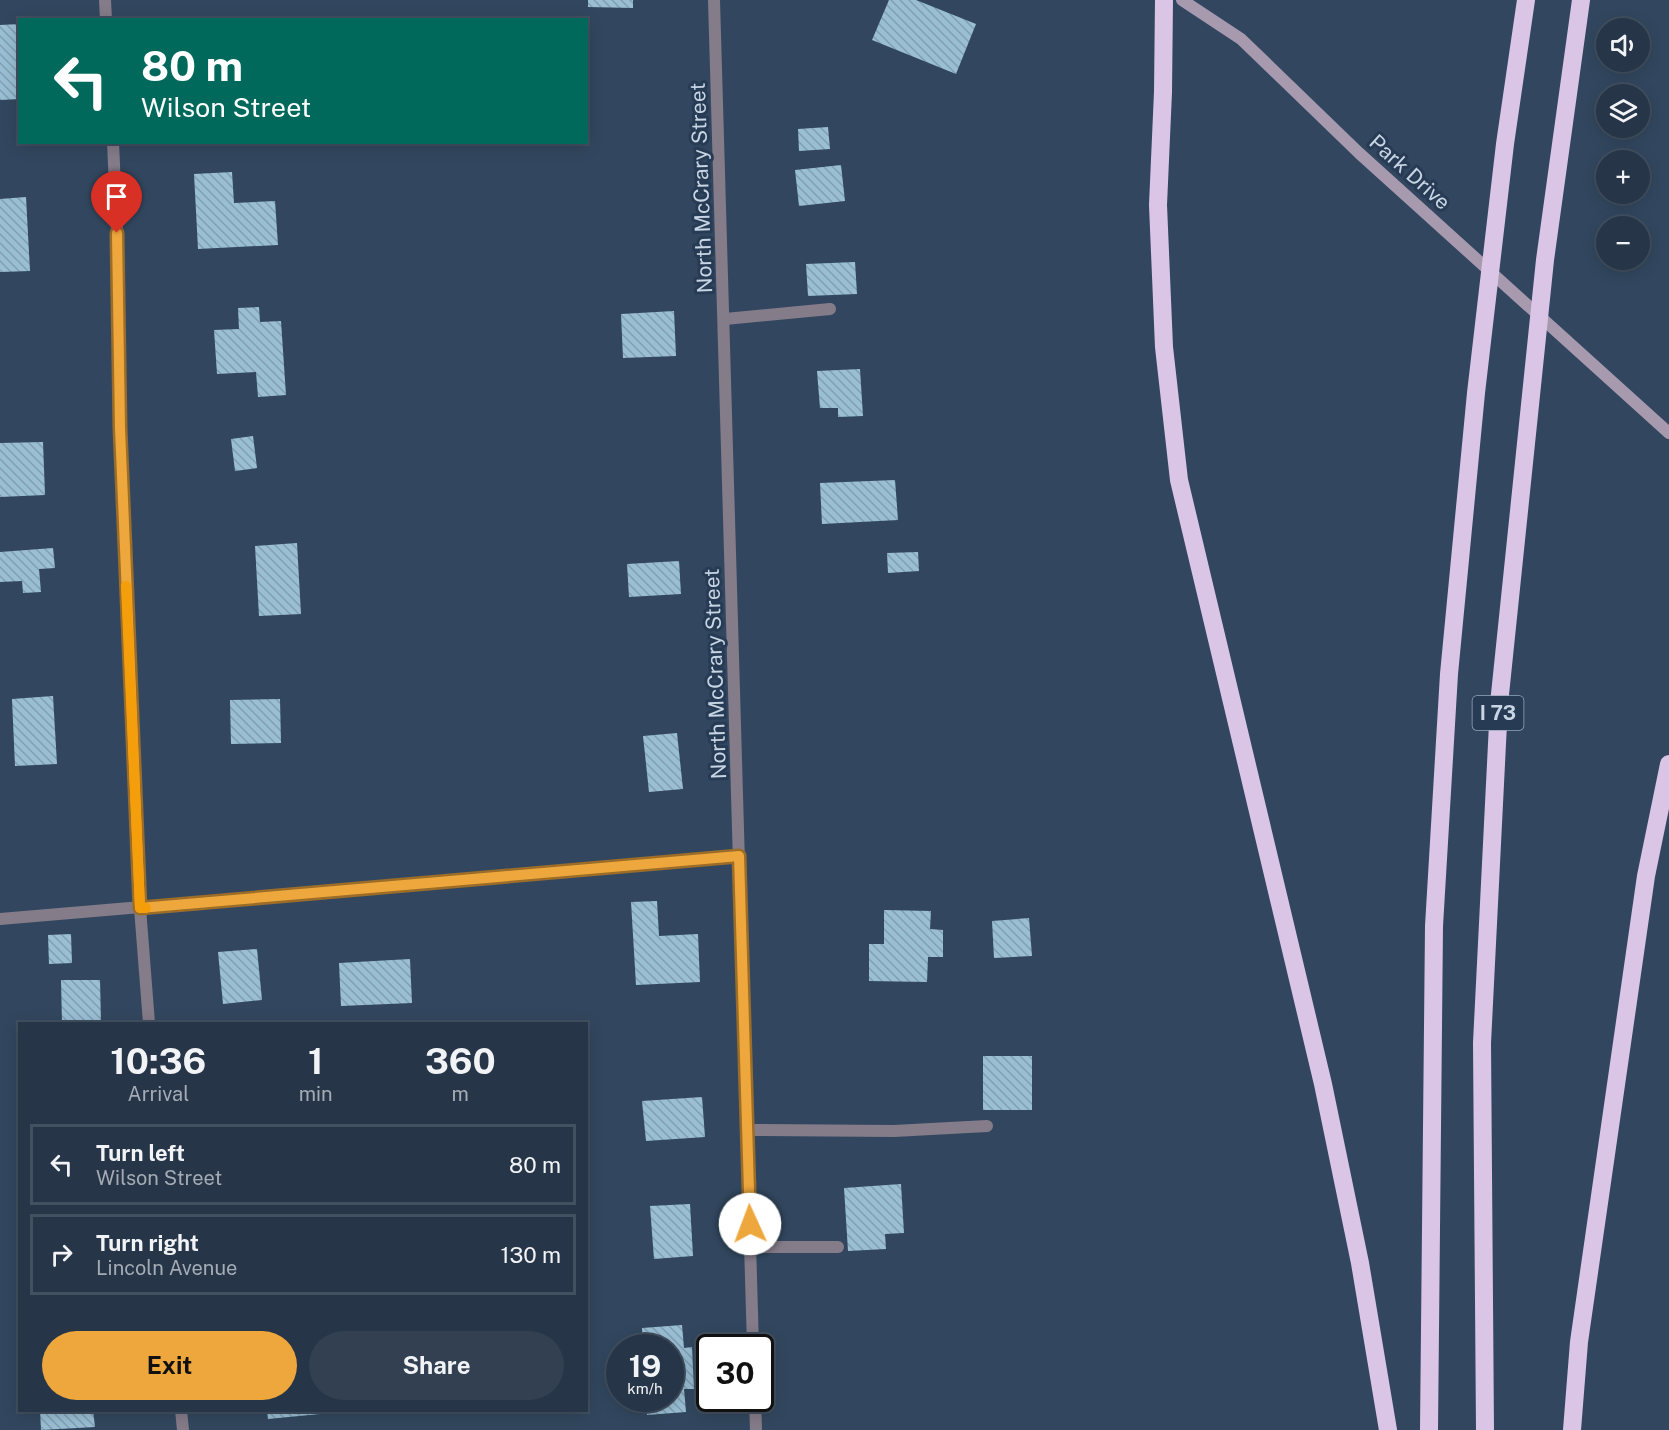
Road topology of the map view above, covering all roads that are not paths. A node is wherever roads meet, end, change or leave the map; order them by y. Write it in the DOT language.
graph roads {
  1 [pos="105,0"];
  2 [pos="714,0"];
  3 [pos="1164,0"];
  4 [pos="1182,0"];
  5 [pos="1526,0"];
  6 [pos="1581,0"];
  7 [pos="106,18"];
  8 [pos="112,144"];
  9 [pos="830,309"];
  10 [pos="724,319"];
  11 [pos="1669,433"];
  12 [pos="1669,764"];
  13 [pos="739,856"];
  14 [pos="140,908"];
  15 [pos="0,919"];
  16 [pos="149,1022"];
  17 [pos="987,1126"];
  18 [pos="747,1130"];
  19 [pos="751,1247"];
  20 [pos="838,1247"];
  21 [pos="753,1334"];
  22 [pos="181,1412"];
  23 [pos="755,1412"];
  24 [pos="183,1430"];
  25 [pos="756,1430"];
  26 [pos="1388,1430"];
  27 [pos="1429,1430"];
  28 [pos="1485,1430"];
  29 [pos="1572,1430"];
  1 -- 7 [label="street"];
  2 -- 10 [label="street, North McCrary Street"];
  3 -- 26 [label="highway"];
  4 -- 11 [label="main road, Park Drive"];
  5 -- 27 [label="highway, I 73"];
  6 -- 28 [label="highway, I 73"];
  8 -- 14 [label="street"];
  9 -- 10 [label="street"];
  10 -- 13 [label="street, North McCrary Street"];
  12 -- 29 [label="highway"];
  13 -- 14 [label="street"];
  13 -- 18 [label="street, North McCrary Street"];
  14 -- 15 [label="street"];
  14 -- 16 [label="street"];
  17 -- 18 [label="street"];
  18 -- 19 [label="street, North McCrary Street"];
  19 -- 20 [label="street"];
  19 -- 21 [label="street, North McCrary Street"];
  22 -- 24 [label="street"];
  23 -- 25 [label="street"];
}
